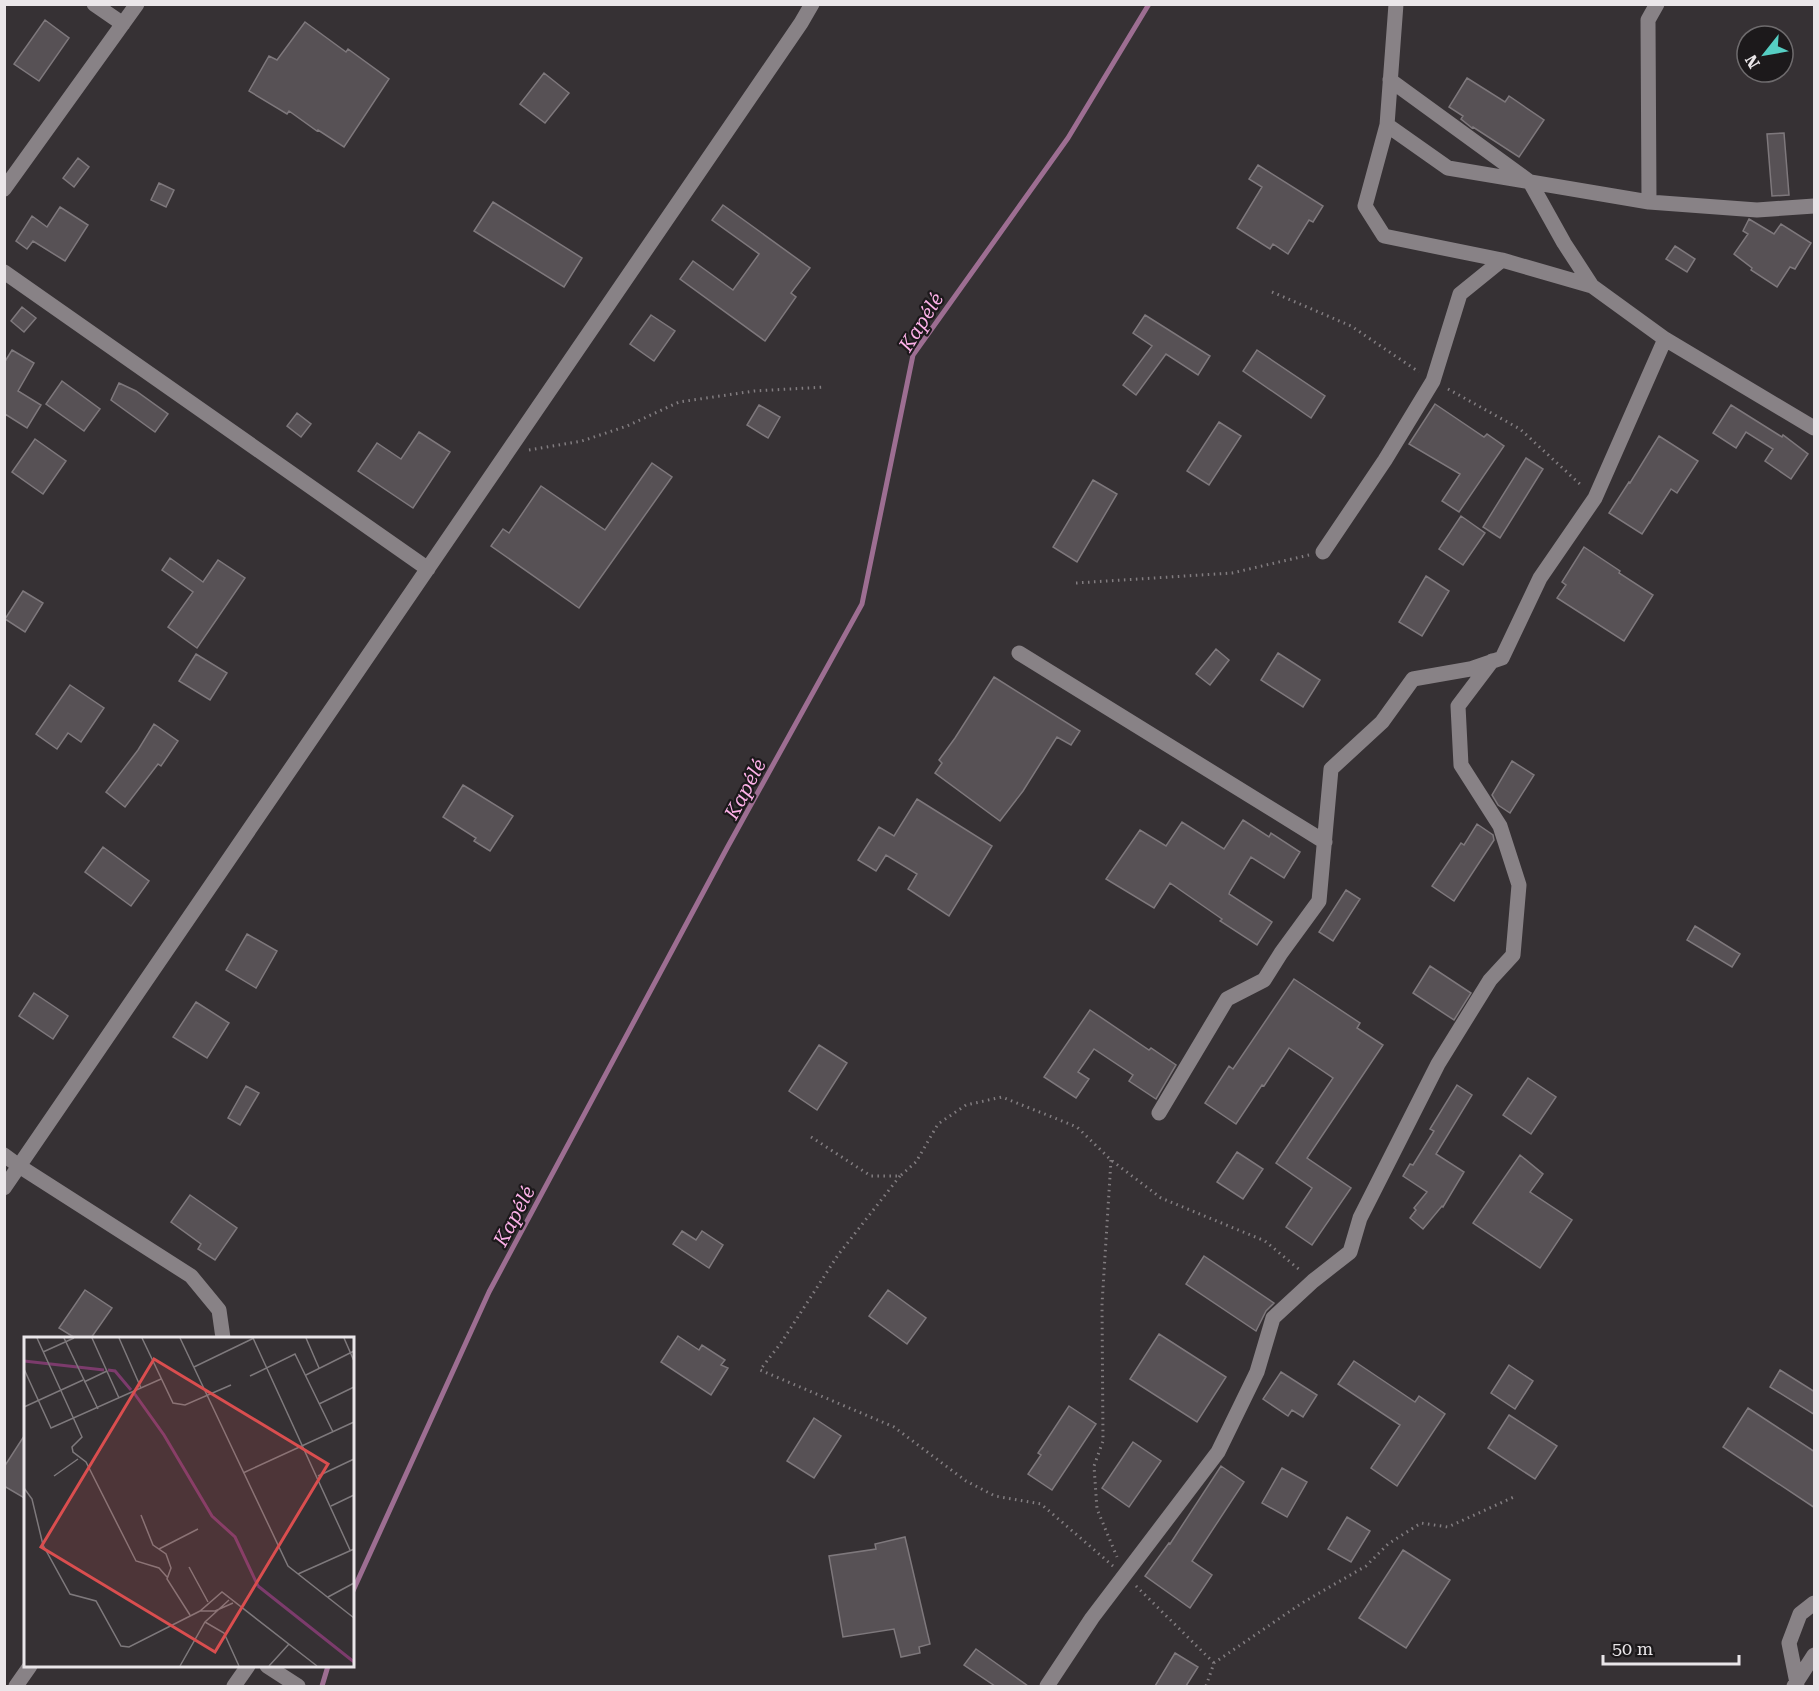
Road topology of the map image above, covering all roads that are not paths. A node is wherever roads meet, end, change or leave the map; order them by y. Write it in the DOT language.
graph roads {
  1 [pos="94,4"];
  2 [pos="137,4"];
  3 [pos="812,4"];
  4 [pos="1396,4"];
  5 [pos="1657,4"];
  6 [pos="123,24"];
  7 [pos="1390,80"];
  8 [pos="1388,125"];
  9 [pos="1530,182"];
  10 [pos="4,189"];
  11 [pos="1649,202"];
  12 [pos="1815,206"];
  13 [pos="1502,260"];
  14 [pos="4,273"];
  15 [pos="1592,286"];
  16 [pos="1665,339"];
  17 [pos="1815,428"];
  18 [pos="1323,552"];
  19 [pos="428,568"];
  20 [pos="1019,653"];
  21 [pos="1492,661"];
  22 [pos="1325,842"];
  23 [pos="1159,1113"];
  24 [pos="4,1155"];
  25 [pos="19,1166"];
  26 [pos="4,1188"];
  27 [pos="223,1337"];
  28 [pos="1815,1603"];
  29 [pos="1815,1655"];
  30 [pos="29,1667"];
  31 [pos="247,1667"];
  32 [pos="270,1667"];
  33 [pos="1796,1685"];
  34 [pos="16,1686"];
  35 [pos="234,1686"];
  36 [pos="298,1686"];
  37 [pos="1047,1686"];
  1 -- 6 [label="street"];
  2 -- 6 [label="street"];
  3 -- 19 [label="street"];
  4 -- 7 [label="street"];
  5 -- 11 [label="street"];
  6 -- 10 [label="street"];
  7 -- 8 [label="street"];
  7 -- 9 [label="street"];
  8 -- 9 [label="street"];
  8 -- 13 [label="street"];
  9 -- 11 [label="street"];
  9 -- 15 [label="street"];
  11 -- 12 [label="street"];
  13 -- 15 [label="street"];
  13 -- 18 [label="street"];
  14 -- 19 [label="street"];
  15 -- 16 [label="street"];
  16 -- 17 [label="street"];
  16 -- 21 [label="street"];
  19 -- 25 [label="street"];
  20 -- 22 [label="street"];
  21 -- 22 [label="street"];
  21 -- 37 [label="street"];
  22 -- 23 [label="street"];
  24 -- 25 [label="street"];
  25 -- 26 [label="street"];
  25 -- 27 [label="street"];
  28 -- 33 [label="street"];
  29 -- 33 [label="street"];
  30 -- 34 [label="street"];
  31 -- 35 [label="street"];
  32 -- 36 [label="street"];
}
